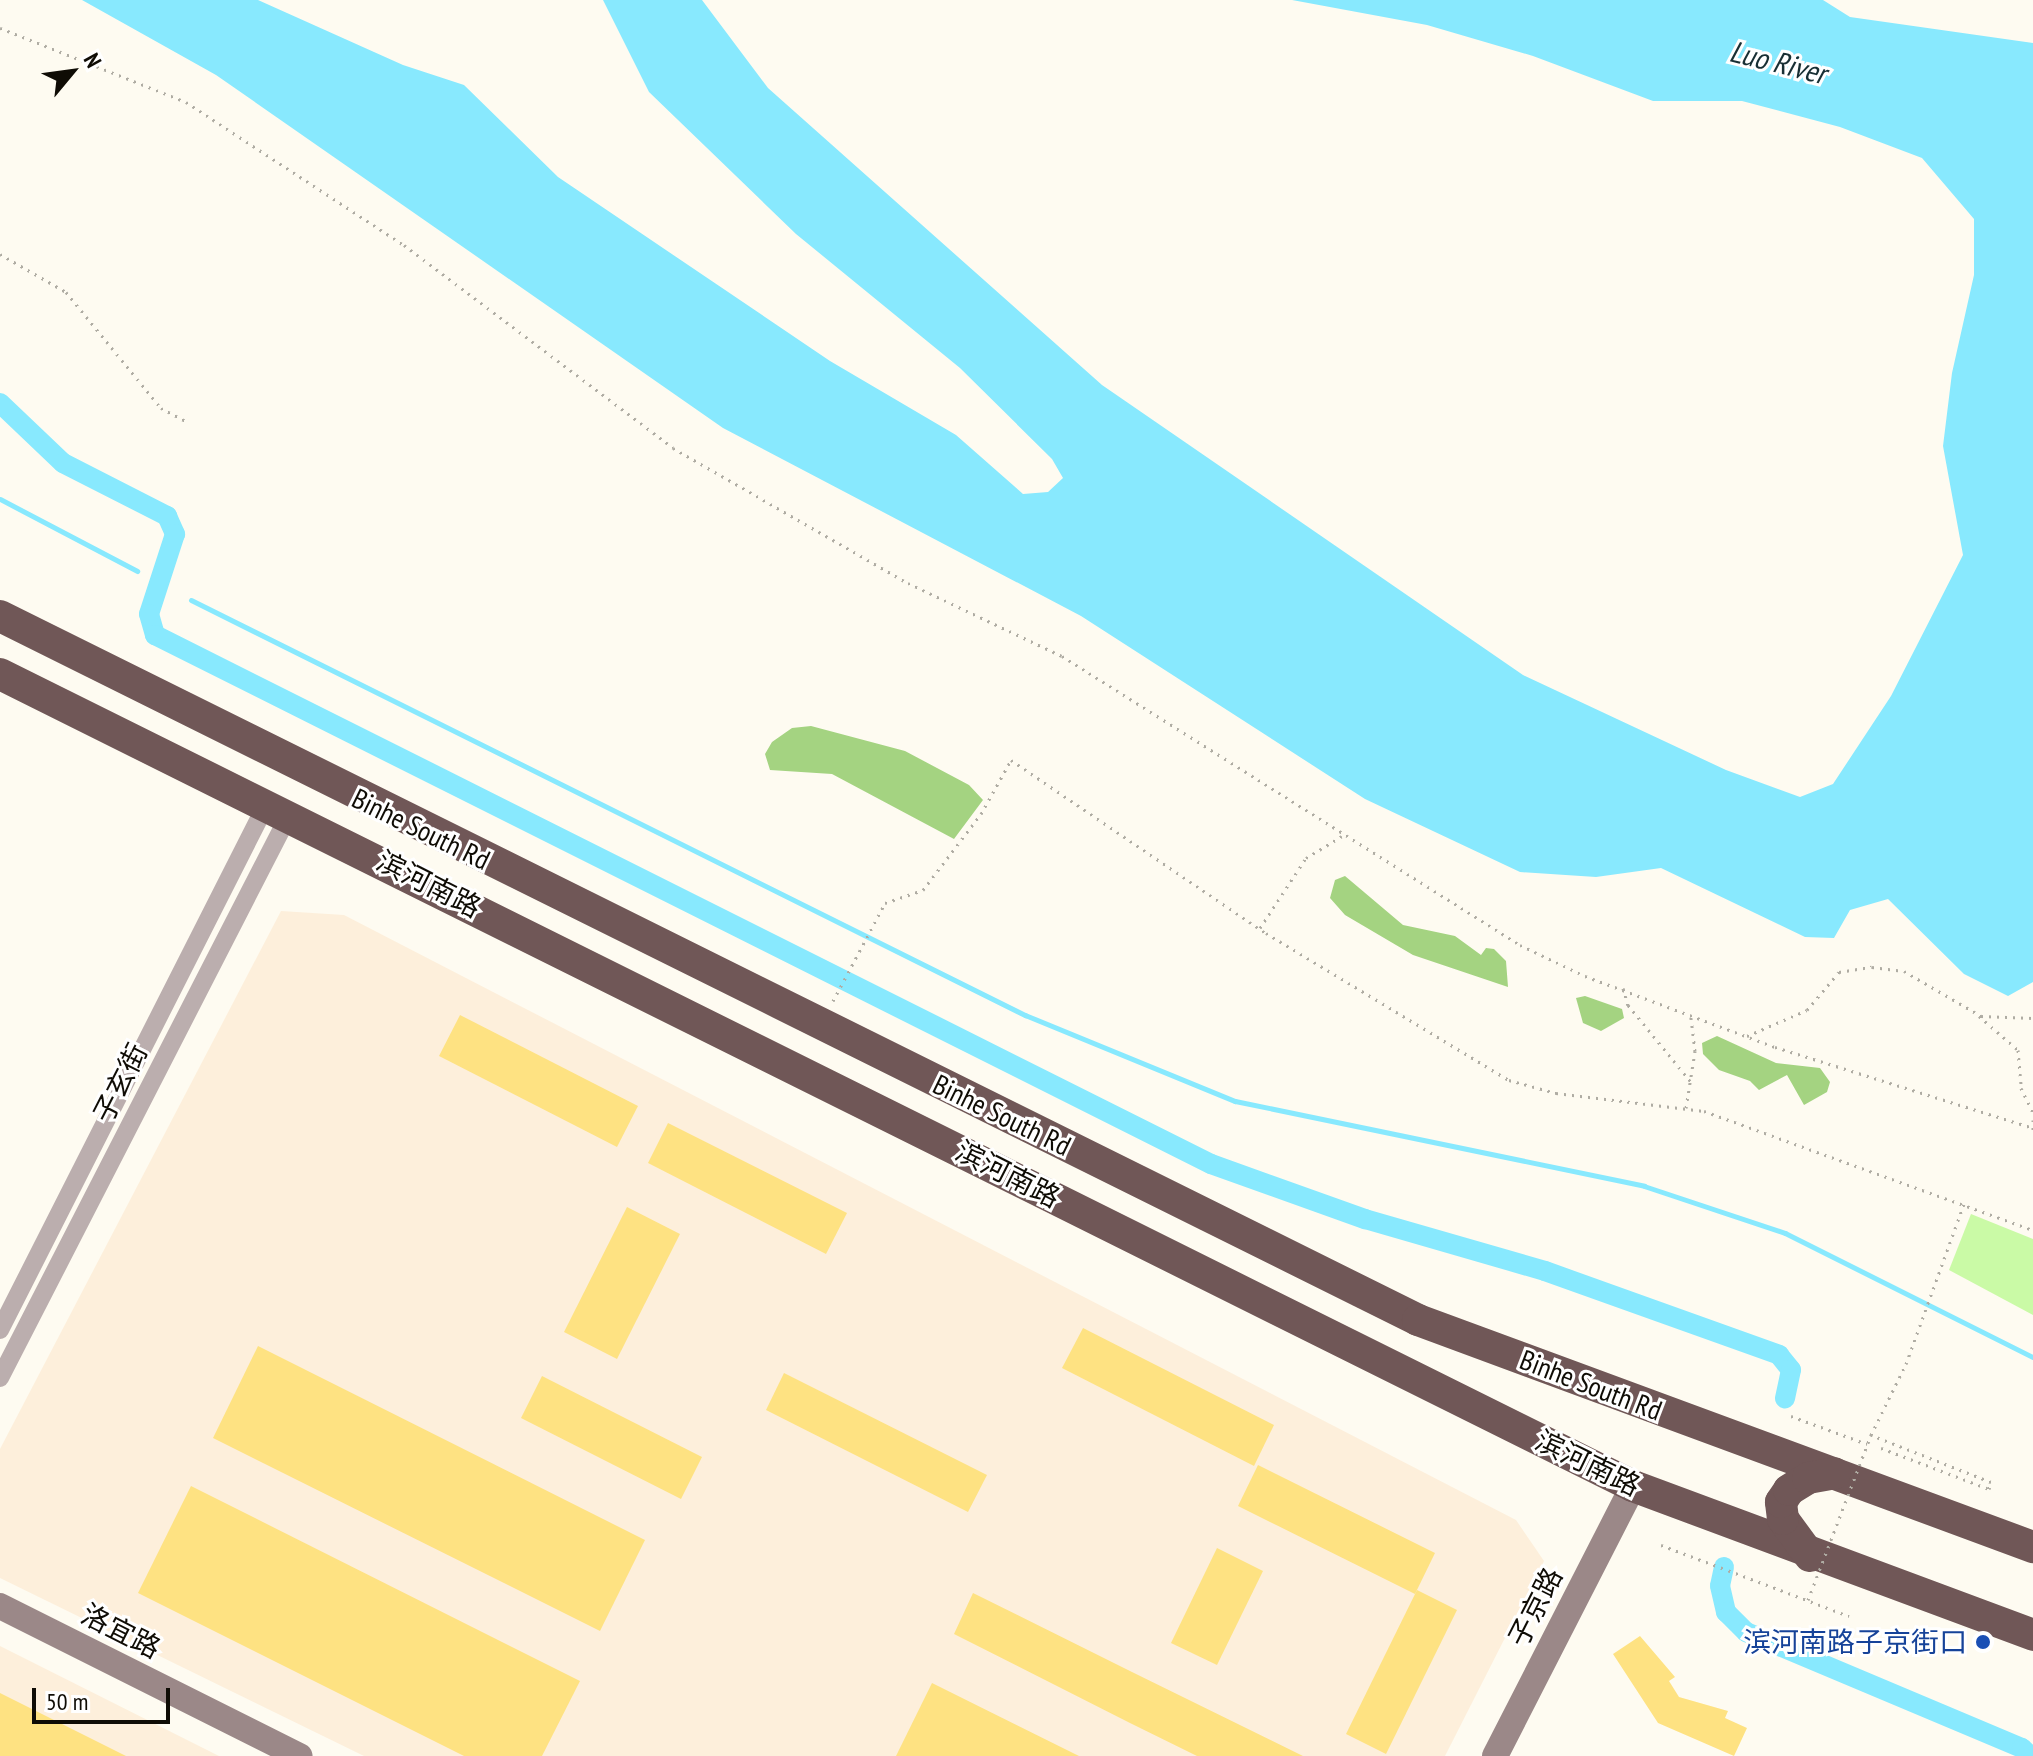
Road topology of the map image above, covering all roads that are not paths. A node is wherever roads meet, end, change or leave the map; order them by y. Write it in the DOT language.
graph roads {
  1 [pos="0,616"];
  2 [pos="0,674"];
  3 [pos="278,810"];
  4 [pos="0,1330"];
  5 [pos="0,1378"];
  6 [pos="1835,1473"];
  7 [pos="1633,1486"];
  8 [pos="2033,1547"];
  9 [pos="1810,1556"];
  10 [pos="0,1606"];
  11 [pos="0,1621"];
  12 [pos="2033,1635"];
  13 [pos="269,1756"];
  14 [pos="299,1756"];
  15 [pos="1495,1756"];
  1 -- 6 [label="highway, Binhe South Rd"];
  2 -- 3 [label="highway, 滨河南路"];
  3 -- 4 [label="street, 子玄街"];
  3 -- 5 [label="street, 子玄街"];
  3 -- 7 [label="highway, 滨河南路"];
  6 -- 8 [label="highway, Binhe South Rd"];
  6 -- 9 [label="highway"];
  7 -- 9 [label="highway, 滨河南路"];
  7 -- 15 [label="street, 子京路"];
  9 -- 12 [label="highway, 滨河南路"];
  10 -- 14 [label="street, 洛宜路"];
  11 -- 13 [label="street, 洛宜路"];
}
